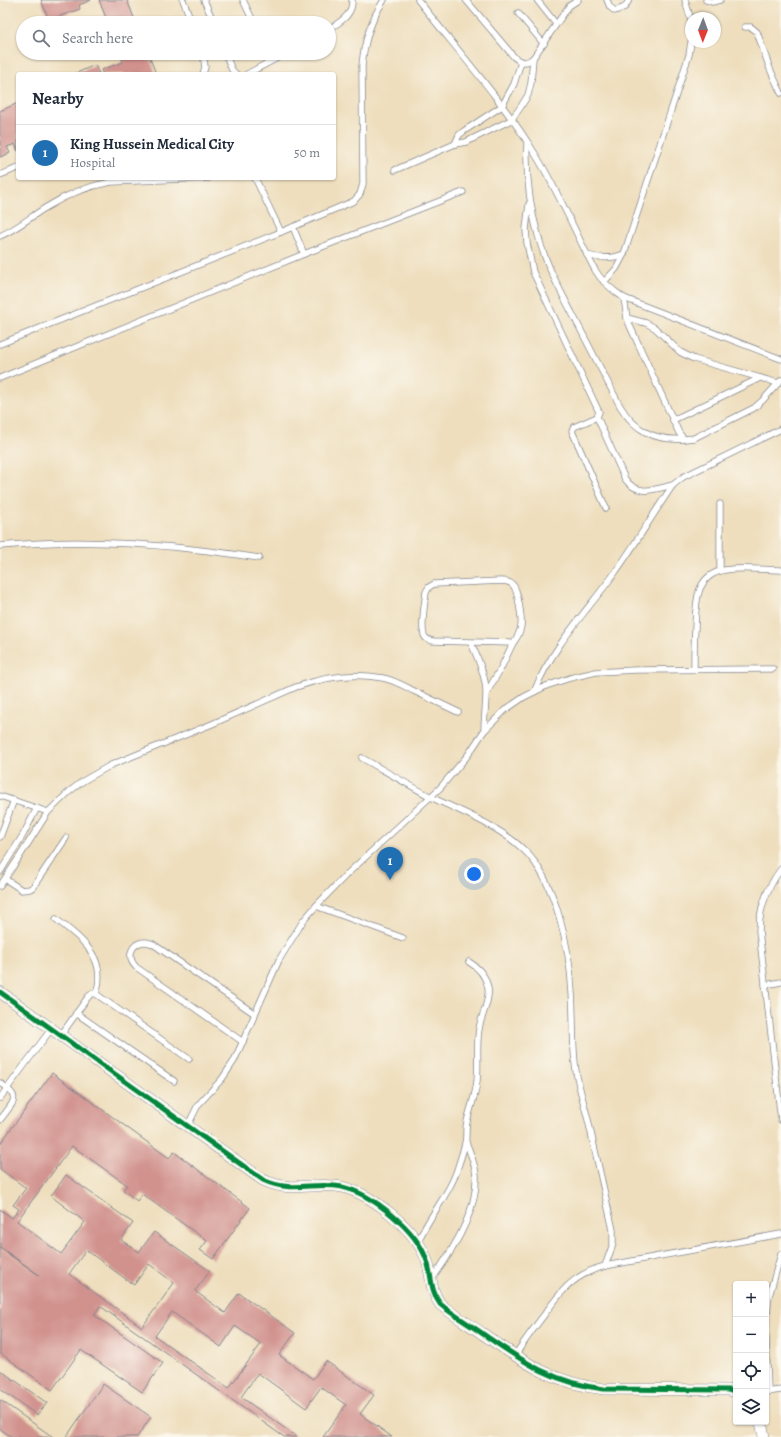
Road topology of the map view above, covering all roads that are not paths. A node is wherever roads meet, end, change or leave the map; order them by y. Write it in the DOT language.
graph roads {
  1 [pos="183,0"];
  2 [pos="204,0"];
  3 [pos="243,0"];
  4 [pos="352,0"];
  5 [pos="384,0"];
  6 [pos="418,0"];
  7 [pos="466,0"];
  8 [pos="537,0"];
  9 [pos="578,0"];
  10 [pos="607,0"];
  11 [pos="629,0"];
  12 [pos="685,0"];
  13 [pos="706,0"];
  14 [pos="720,0"];
  15 [pos="689,12"];
  16 [pos="518,13"];
  17 [pos="189,16"];
  18 [pos="211,16"];
  19 [pos="251,16"];
  20 [pos="336,24"];
  21 [pos="556,24"];
  22 [pos="745,27"];
  23 [pos="544,44"];
  24 [pos="690,48"];
  25 [pos="533,58"];
  26 [pos="204,60"];
  27 [pos="228,60"];
  28 [pos="274,60"];
  29 [pos="521,62"];
  30 [pos="204,72"];
  31 [pos="234,72"];
  32 [pos="251,72"];
  33 [pos="781,93"];
  34 [pos="502,106"];
  35 [pos="511,120"];
  36 [pos="527,142"];
  37 [pos="455,144"];
  38 [pos="16,169"];
  39 [pos="395,170"];
  40 [pos="0,175"];
  41 [pos="160,180"];
  42 [pos="256,180"];
  43 [pos="463,192"];
  44 [pos="530,199"];
  45 [pos="293,227"];
  46 [pos="281,232"];
  47 [pos="0,236"];
  48 [pos="304,254"];
  49 [pos="624,254"];
  50 [pos="587,255"];
  51 [pos="604,282"];
  52 [pos="624,298"];
  53 [pos="627,318"];
  54 [pos="0,344"];
  55 [pos="781,359"];
  56 [pos="0,378"];
  57 [pos="760,378"];
  58 [pos="779,381"];
  59 [pos="597,417"];
  60 [pos="673,420"];
  61 [pos="781,429"];
  62 [pos="684,438"];
  63 [pos="673,485"];
  64 [pos="720,504"];
  65 [pos="606,508"];
  66 [pos="0,546"];
  67 [pos="259,558"];
  68 [pos="781,570"];
  69 [pos="720,571"];
  70 [pos="471,643"];
  71 [pos="513,643"];
  72 [pos="694,669"];
  73 [pos="773,669"];
  74 [pos="487,692"];
  75 [pos="534,692"];
  76 [pos="458,712"];
  77 [pos="484,731"];
  78 [pos="362,758"];
  79 [pos="0,796"];
  80 [pos="431,796"];
  81 [pos="14,800"];
  82 [pos="37,808"];
  83 [pos="48,812"];
  84 [pos="0,837"];
  85 [pos="66,838"];
  86 [pos="781,869"];
  87 [pos="0,872"];
  88 [pos="5,879"];
  89 [pos="0,886"];
  90 [pos="316,906"];
  91 [pos="56,919"];
  92 [pos="403,938"];
  93 [pos="469,962"];
  94 [pos="781,982"];
  95 [pos="765,985"];
  96 [pos="0,992"];
  97 [pos="96,994"];
  98 [pos="76,1013"];
  99 [pos="255,1014"];
  100 [pos="52,1028"];
  101 [pos="61,1035"];
  102 [pos="243,1042"];
  103 [pos="189,1059"];
  104 [pos="174,1081"];
  105 [pos="0,1083"];
  106 [pos="8,1088"];
  107 [pos="0,1098"];
  108 [pos="0,1120"];
  109 [pos="781,1120"];
  110 [pos="188,1125"];
  111 [pos="466,1142"];
  112 [pos="781,1234"];
  113 [pos="418,1242"];
  114 [pos="781,1254"];
  115 [pos="605,1266"];
  116 [pos="781,1277"];
  117 [pos="774,1280"];
  118 [pos="430,1281"];
  119 [pos="767,1317"];
  120 [pos="766,1353"];
  121 [pos="514,1355"];
  122 [pos="767,1389"];
  123 [pos="781,1390"];
  124 [pos="733,1391"];
  125 [pos="769,1391"];
  126 [pos="762,1425"];
  127 [pos="764,1437"];
  1 -- 17 [label="lane"];
  2 -- 18 [label="lane"];
  3 -- 19 [label="lane"];
  4 -- 20 [label="lane"];
  5 -- 45 [label="lane"];
  6 -- 34 [label="lane"];
  7 -- 29 [label="lane"];
  8 -- 21 [label="lane"];
  9 -- 21 [label="lane"];
  10 -- 11 [label="lane"];
  12 -- 15 [label="lane"];
  13 -- 14 [label="lane"];
  16 -- 23 [label="lane"];
  21 -- 23 [label="lane"];
  22 -- 33 [label="lane"];
  23 -- 25 [label="lane"];
  24 -- 49 [label="lane"];
  25 -- 29 [label="lane"];
  25 -- 35 [label="lane"];
  26 -- 30 [label="lane"];
  27 -- 31 [label="lane"];
  28 -- 32 [label="lane"];
  29 -- 34 [label="lane"];
  34 -- 35 [label="lane"];
  34 -- 37 [label="lane"];
  35 -- 36 [label="lane"];
  35 -- 37 [label="lane"];
  36 -- 44 [label="lane"];
  36 -- 50 [label="lane"];
  37 -- 39 [label="lane"];
  38 -- 40 [label="lane"];
  41 -- 47 [label="lane"];
  42 -- 46 [label="lane"];
  43 -- 48 [label="lane"];
  44 -- 59 [label="lane"];
  44 -- 62 [label="lane"];
  45 -- 46 [label="lane"];
  45 -- 48 [label="lane"];
  46 -- 54 [label="lane"];
  48 -- 56 [label="lane"];
  49 -- 50 [label="lane"];
  49 -- 51 [label="lane"];
  50 -- 51 [label="lane"];
  51 -- 52 [label="lane"];
  52 -- 53 [label="lane"];
  52 -- 55 [label="lane"];
  53 -- 57 [label="lane"];
  53 -- 60 [label="lane"];
  57 -- 58 [label="lane"];
  57 -- 60 [label="lane"];
  58 -- 62 [label="lane"];
  59 -- 63 [label="lane"];
  59 -- 65 [label="lane"];
  60 -- 62 [label="lane"];
  61 -- 63 [label="lane"];
  63 -- 75 [label="lane"];
  64 -- 69 [label="lane"];
  66 -- 67 [label="lane"];
  68 -- 69 [label="lane"];
  69 -- 72 [label="lane"];
  70 -- 71 [label="lane"];
  70 -- 71 [label="lane"];
  70 -- 74 [label="lane"];
  71 -- 74 [label="lane"];
  72 -- 73 [label="lane"];
  72 -- 75 [label="lane"];
  74 -- 77 [label="lane"];
  75 -- 77 [label="lane"];
  76 -- 83 [label="lane"];
  77 -- 80 [label="lane"];
  78 -- 80 [label="lane"];
  79 -- 81 [label="lane"];
  80 -- 90 [label="lane"];
  80 -- 115 [label="lane"];
  81 -- 82 [label="lane"];
  81 -- 84 [label="lane"];
  82 -- 83 [label="lane"];
  82 -- 87 [label="lane"];
  83 -- 88 [label="lane"];
  85 -- 88 [label="lane"];
  86 -- 95 [label="lane"];
  88 -- 89 [label="lane"];
  90 -- 92 [label="lane"];
  90 -- 99 [label="lane"];
  91 -- 97 [label="lane"];
  93 -- 111 [label="lane"];
  94 -- 95 [label="lane"];
  95 -- 109 [label="lane"];
  96 -- 100 [label="street"];
  97 -- 98 [label="lane"];
  97 -- 103 [label="lane"];
  98 -- 101 [label="lane"];
  98 -- 104 [label="lane"];
  99 -- 102 [label="lane"];
  99 -- 102 [label="lane"];
  100 -- 101 [label="street"];
  100 -- 106 [label="lane"];
  101 -- 110 [label="street"];
  102 -- 110 [label="lane"];
  105 -- 106 [label="lane"];
  106 -- 107 [label="lane"];
  106 -- 108 [label="lane"];
  110 -- 113 [label="street"];
  111 -- 113 [label="lane"];
  111 -- 118 [label="lane"];
  112 -- 115 [label="lane"];
  113 -- 118 [label="street"];
  114 -- 117 [label="lane"];
  115 -- 121 [label="lane"];
  116 -- 117 [label="lane"];
  117 -- 119 [label="lane"];
  118 -- 121 [label="street"];
  120 -- 122 [label="lane"];
  121 -- 124 [label="street"];
  123 -- 125 [label="lane"];
  126 -- 127 [label="street"];
}
